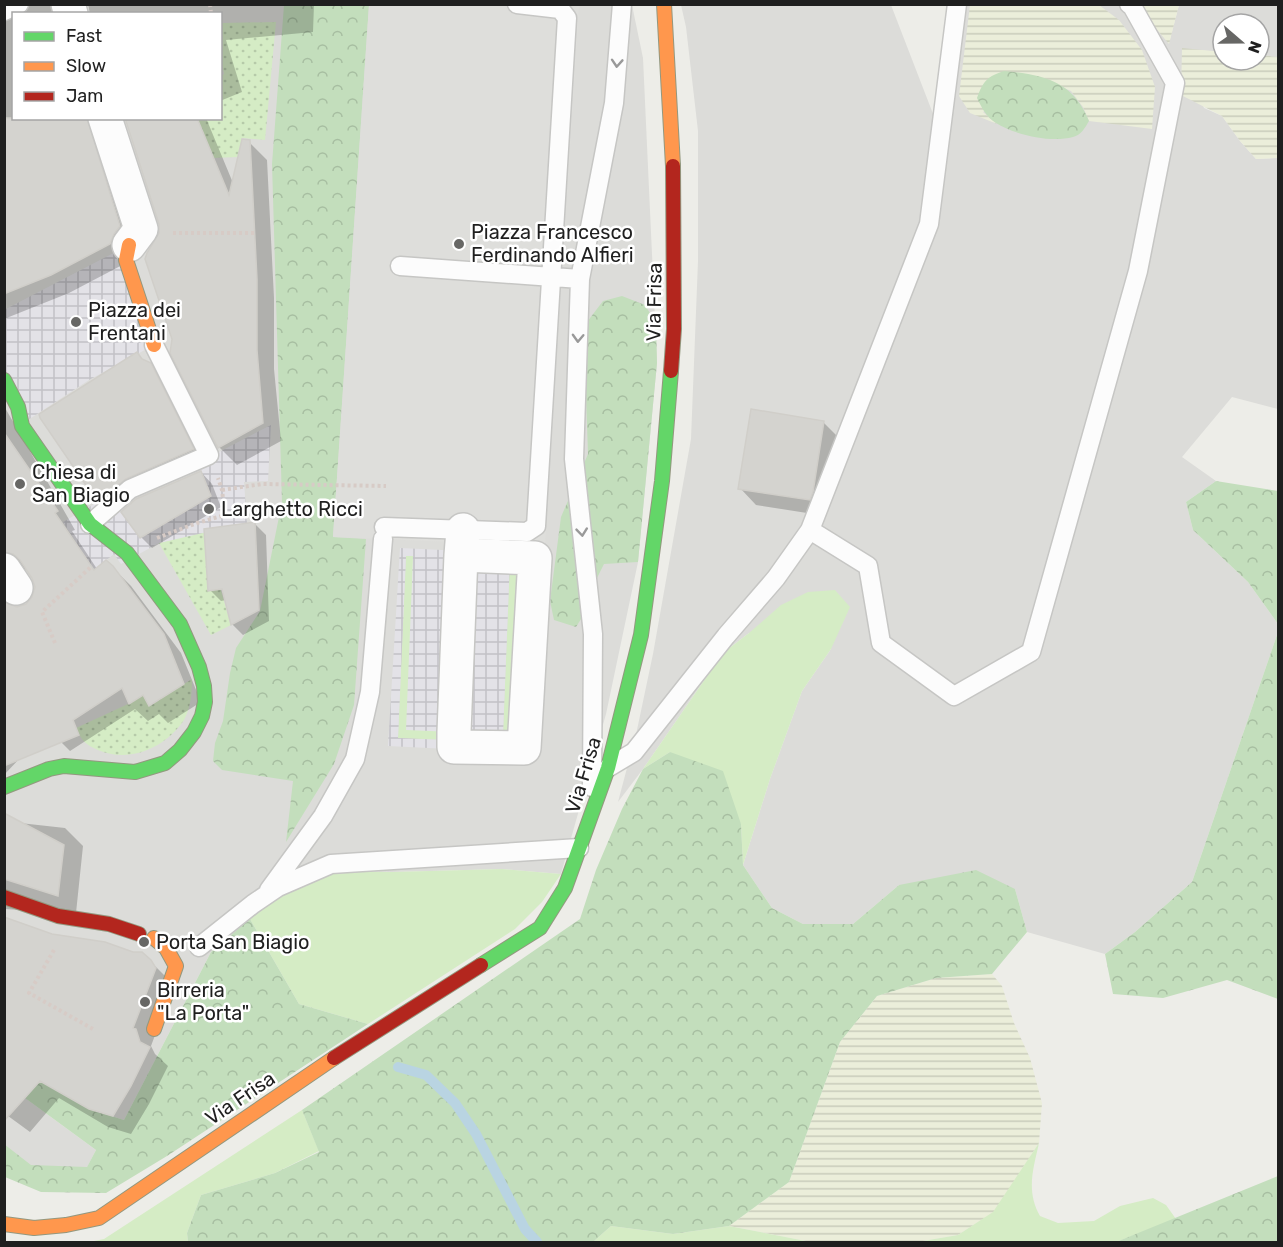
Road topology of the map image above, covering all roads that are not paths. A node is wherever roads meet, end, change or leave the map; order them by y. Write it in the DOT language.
graph roads {
  1 [pos="19,4"];
  2 [pos="517,4"];
  3 [pos="622,4"];
  4 [pos="664,4"];
  5 [pos="957,4"];
  6 [pos="1129,4"];
  7 [pos="4,11"];
  8 [pos="106,120"];
  9 [pos="129,244"];
  10 [pos="400,266"];
  11 [pos="550,277"];
  12 [pos="580,279"];
  13 [pos="154,345"];
  14 [pos="4,380"];
  15 [pos="16,423"];
  16 [pos="90,524"];
  17 [pos="810,530"];
  18 [pos="462,542"];
  19 [pos="608,768"];
  20 [pos="4,787"];
  21 [pos="592,814"];
  22 [pos="579,849"];
  23 [pos="265,896"];
  24 [pos="4,897"];
  25 [pos="139,934"];
  26 [pos="154,938"];
  27 [pos="200,947"];
  28 [pos="154,1029"];
  29 [pos="4,1224"];
  1 -- 7 [label="lane"];
  2 -- 11 [label="lane"];
  3 -- 12 [label="lane, one-way"];
  4 -- 19 [label="street, Via Frisa"];
  5 -- 17 [label="lane"];
  6 -- 17 [label="lane"];
  8 -- 9 [label="street"];
  9 -- 13 [label="street"];
  10 -- 11 [label="lane"];
  11 -- 12 [label="lane"];
  11 -- 18 [label="lane"];
  12 -- 21 [label="lane, one-way"];
  13 -- 16 [label="lane"];
  14 -- 15 [label="street"];
  15 -- 16 [label="street"];
  16 -- 20 [label="street"];
  17 -- 19 [label="lane"];
  18 -- 18 [label="street"];
  18 -- 23 [label="lane"];
  19 -- 21 [label="street, Via Frisa"];
  21 -- 22 [label="street, Via Frisa"];
  22 -- 23 [label="lane"];
  22 -- 29 [label="street, Via Frisa"];
  23 -- 27 [label="lane"];
  24 -- 25 [label="street"];
  26 -- 28 [label="street"];
}
